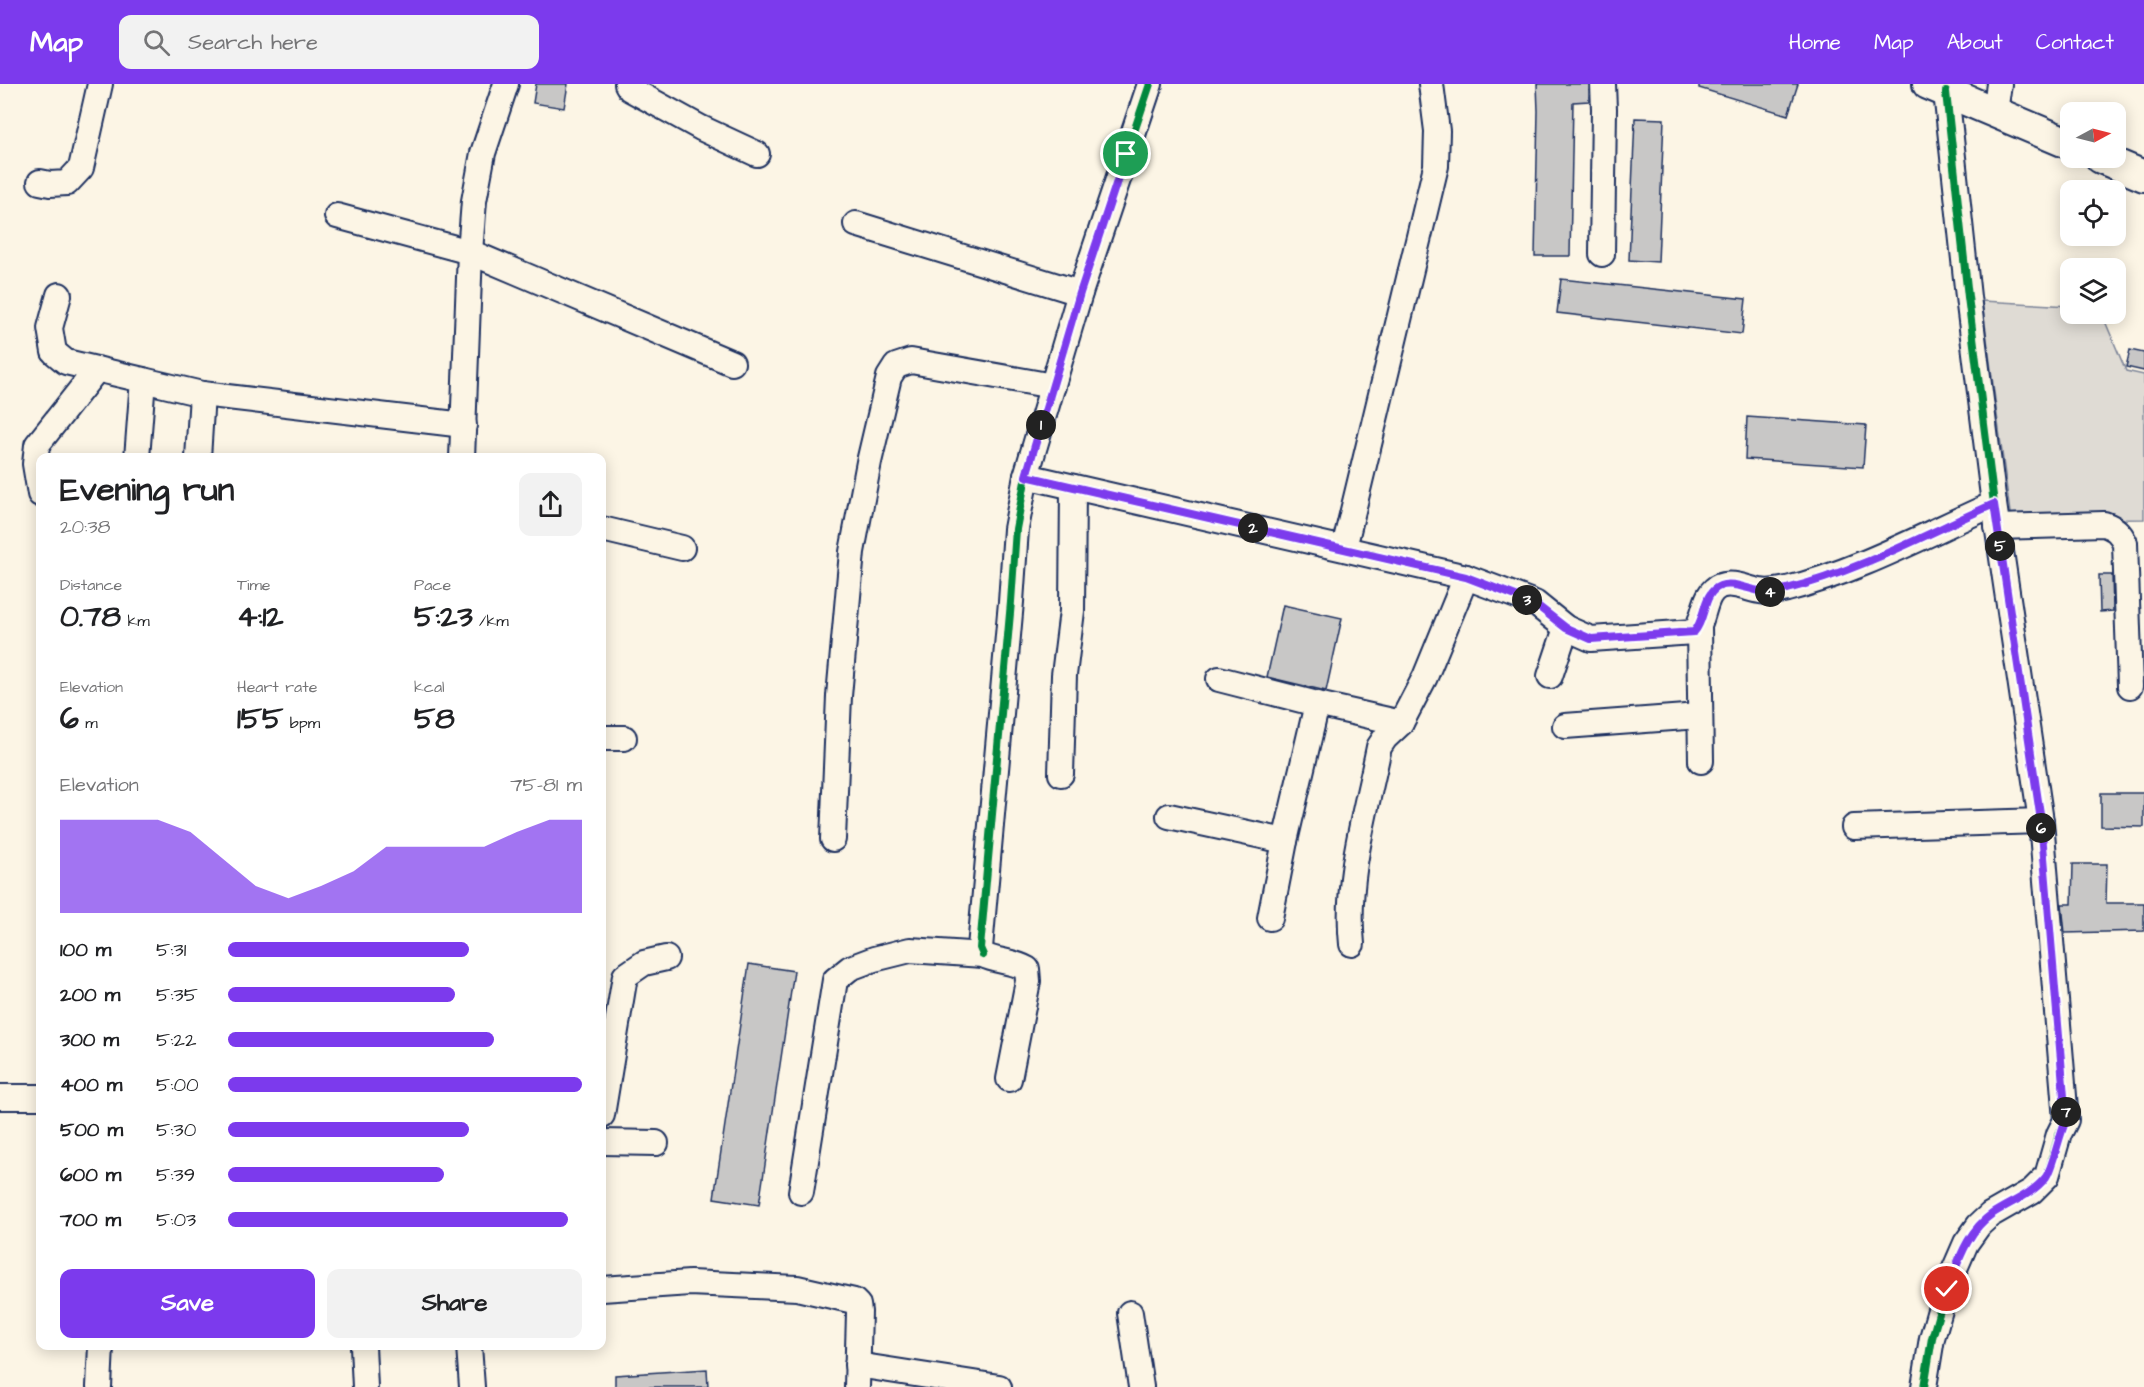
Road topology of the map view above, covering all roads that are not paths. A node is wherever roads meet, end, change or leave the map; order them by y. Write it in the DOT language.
graph roads {
  1 [pos="100,84"];
  2 [pos="506,84"];
  3 [pos="627,84"];
  4 [pos="1149,84"];
  5 [pos="1431,84"];
  6 [pos="1603,84"];
  7 [pos="1937,88"];
  8 [pos="1997,98"];
  9 [pos="2060,138"];
  10 [pos="757,154"];
  11 [pos="2125,168"];
  12 [pos="2144,176"];
  13 [pos="40,182"];
  14 [pos="337,216"];
  15 [pos="856,224"];
  16 [pos="470,252"];
  17 [pos="1602,254"];
  18 [pos="1080,293"];
  19 [pos="58,295"];
  20 [pos="732,363"];
  21 [pos="97,369"];
  22 [pos="143,380"];
  23 [pos="1053,386"];
  24 [pos="202,393"];
  25 [pos="464,424"];
  26 [pos="36,453"];
  27 [pos="137,453"];
  28 [pos="198,453"];
  29 [pos="462,453"];
  30 [pos="36,454"];
  31 [pos="36,470"];
  32 [pos="1026,476"];
  33 [pos="1074,487"];
  34 [pos="1996,515"];
  35 [pos="606,529"];
  36 [pos="682,548"];
  37 [pos="1344,548"];
  38 [pos="1466,577"];
  39 [pos="1700,627"];
  40 [pos="1566,628"];
  41 [pos="1550,676"];
  42 [pos="1219,679"];
  43 [pos="2130,686"];
  44 [pos="1317,704"];
  45 [pos="1699,716"];
  46 [pos="1401,723"];
  47 [pos="1565,726"];
  48 [pos="1701,761"];
  49 [pos="1061,774"];
  50 [pos="1170,816"];
  51 [pos="2041,821"];
  52 [pos="1854,827"];
  53 [pos="833,839"];
  54 [pos="1285,841"];
  55 [pos="1270,918"];
  56 [pos="1352,944"];
  57 [pos="983,955"];
  58 [pos="666,958"];
  59 [pos="1009,1079"];
  60 [pos="606,1092"];
  61 [pos="0,1096"];
  62 [pos="36,1097"];
  63 [pos="606,1142"];
  64 [pos="656,1143"];
  65 [pos="801,1192"];
  66 [pos="606,1289"];
  67 [pos="1130,1313"];
  68 [pos="101,1350"];
  69 [pos="363,1350"];
  70 [pos="470,1350"];
  71 [pos="857,1376"];
  72 [pos="99,1387"];
  73 [pos="365,1387"];
  74 [pos="472,1387"];
  75 [pos="999,1387"];
  76 [pos="1141,1387"];
  77 [pos="1924,1387"];
  1 -- 13 [label="street"];
  2 -- 16 [label="street"];
  3 -- 10 [label="street"];
  4 -- 18 [label="street"];
  5 -- 37 [label="street"];
  6 -- 17 [label="street"];
  7 -- 8 [label="main road"];
  7 -- 34 [label="street"];
  8 -- 9 [label="main road"];
  11 -- 12 [label="main road"];
  14 -- 16 [label="street"];
  15 -- 18 [label="street"];
  16 -- 20 [label="street"];
  16 -- 25 [label="street"];
  18 -- 23 [label="street"];
  19 -- 21 [label="street"];
  21 -- 22 [label="street"];
  21 -- 26 [label="street"];
  22 -- 24 [label="street"];
  22 -- 27 [label="street"];
  23 -- 32 [label="street"];
  23 -- 53 [label="street"];
  24 -- 25 [label="street"];
  24 -- 28 [label="street"];
  25 -- 29 [label="street"];
  30 -- 31 [label="street"];
  32 -- 33 [label="street"];
  32 -- 57 [label="street"];
  33 -- 37 [label="street"];
  33 -- 49 [label="street"];
  34 -- 39 [label="street"];
  34 -- 43 [label="street"];
  34 -- 51 [label="street"];
  35 -- 36 [label="street"];
  37 -- 38 [label="street"];
  38 -- 40 [label="street"];
  38 -- 46 [label="street"];
  39 -- 40 [label="street"];
  39 -- 45 [label="street"];
  40 -- 41 [label="street"];
  42 -- 44 [label="street"];
  44 -- 46 [label="street"];
  44 -- 54 [label="street"];
  45 -- 47 [label="street"];
  45 -- 48 [label="street"];
  46 -- 56 [label="street"];
  50 -- 54 [label="street"];
  51 -- 52 [label="street"];
  51 -- 77 [label="street"];
  54 -- 55 [label="street"];
  57 -- 59 [label="street"];
  57 -- 65 [label="street"];
  58 -- 60 [label="street"];
  61 -- 62 [label="street"];
  63 -- 64 [label="street"];
  66 -- 71 [label="street"];
  67 -- 76 [label="street"];
  68 -- 72 [label="street"];
  69 -- 73 [label="street"];
  70 -- 74 [label="street"];
  71 -- 75 [label="street"];
}
